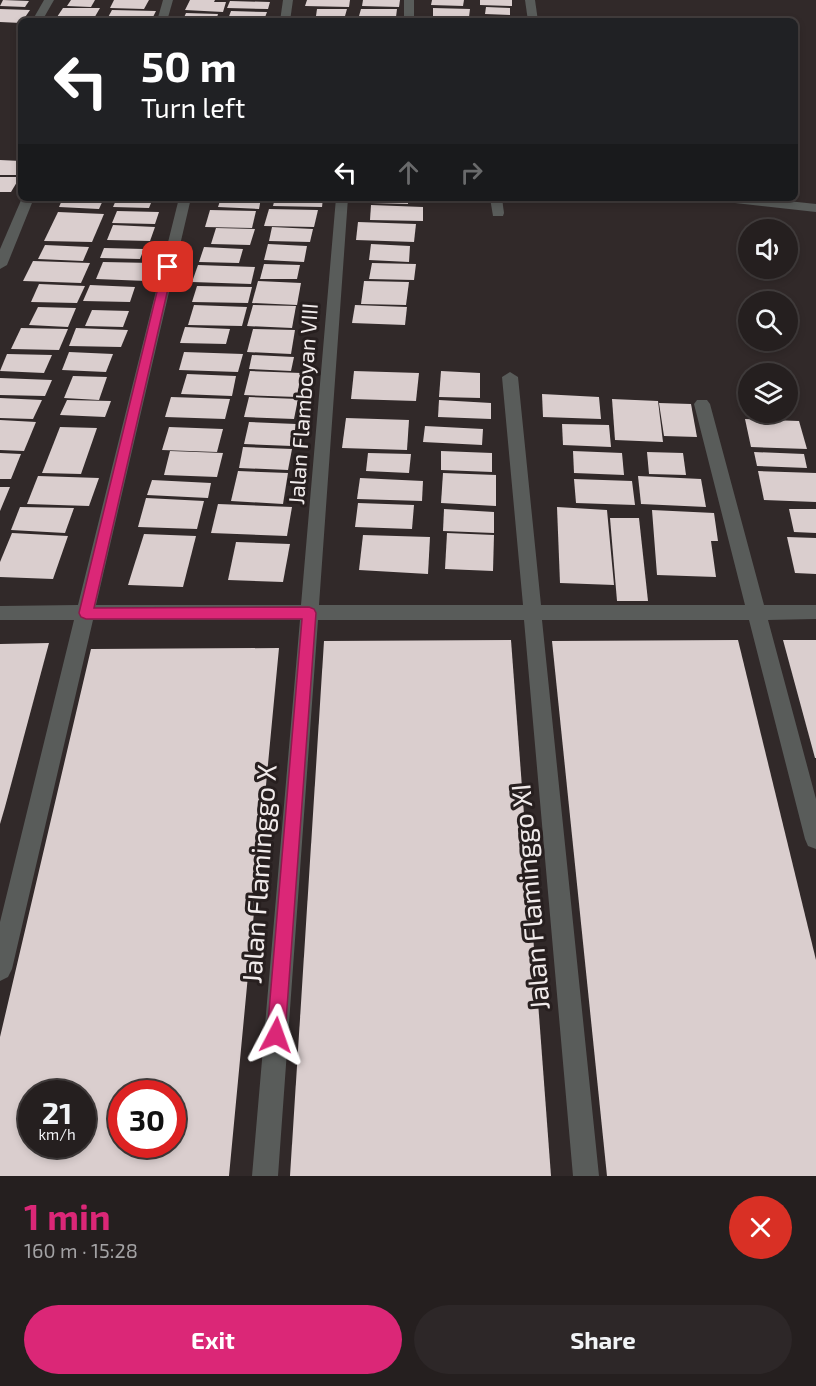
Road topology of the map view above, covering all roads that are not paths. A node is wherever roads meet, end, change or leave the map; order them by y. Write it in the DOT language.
graph roads {
  1 [pos="49,0"];
  2 [pos="168,0"];
  3 [pos="288,0"];
  4 [pos="409,0"];
  5 [pos="530,0"];
  6 [pos="39,18"];
  7 [pos="163,18"];
  8 [pos="285,18"];
  9 [pos="409,18"];
  10 [pos="533,18"];
  11 [pos="27,201"];
  12 [pos="184,201"];
  13 [pos="342,201"];
  14 [pos="496,201"];
  15 [pos="753,201"];
  16 [pos="816,208"];
  17 [pos="498,213"];
  18 [pos="0,265"];
  19 [pos="510,377"];
  20 [pos="702,404"];
  21 [pos="758,612"];
  22 [pos="816,612"];
  23 [pos="0,613"];
  24 [pos="86,613"];
  25 [pos="309,613"];
  26 [pos="533,613"];
  27 [pos="816,839"];
  28 [pos="0,969"];
  29 [pos="265,1176"];
  30 [pos="586,1176"];
  1 -- 6 [label="street"];
  2 -- 7 [label="street"];
  3 -- 8 [label="street"];
  4 -- 9 [label="street"];
  5 -- 10 [label="street"];
  11 -- 18 [label="street"];
  12 -- 24 [label="street"];
  13 -- 25 [label="street, Jalan Flamboyan VIII"];
  14 -- 17 [label="street"];
  15 -- 16 [label="street"];
  19 -- 26 [label="street, Jalan Flaminggo XI"];
  20 -- 21 [label="street"];
  21 -- 22 [label="street"];
  21 -- 26 [label="street"];
  21 -- 27 [label="street"];
  23 -- 24 [label="street"];
  24 -- 25 [label="street"];
  24 -- 28 [label="street"];
  25 -- 26 [label="street"];
  25 -- 29 [label="street, Jalan Flaminggo X"];
  26 -- 30 [label="street, Jalan Flaminggo XI"];
}
